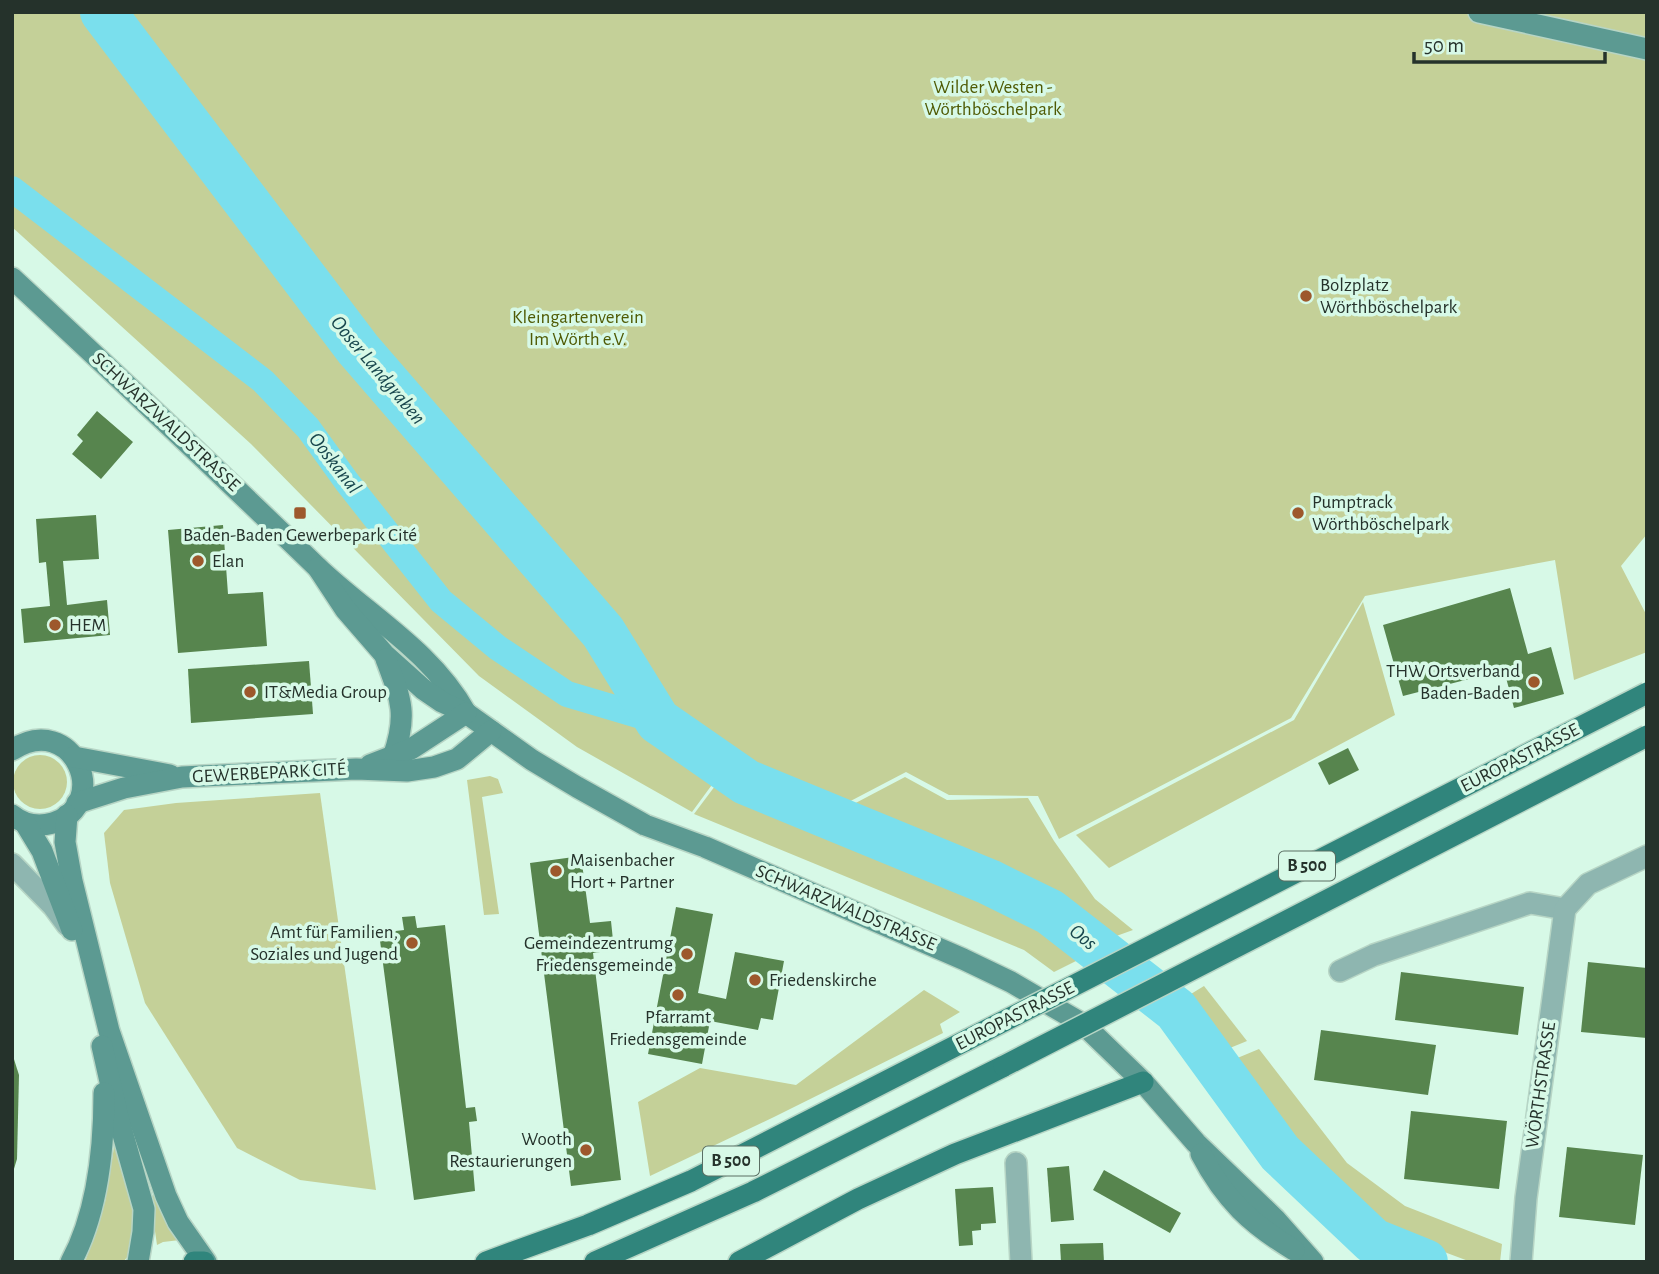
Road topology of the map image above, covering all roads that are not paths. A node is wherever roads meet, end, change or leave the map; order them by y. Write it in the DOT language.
graph roads {
  1 [pos="1479,12"];
  2 [pos="1647,49"];
  3 [pos="12,278"];
  4 [pos="318,568"];
  5 [pos="384,654"];
  6 [pos="1647,693"];
  7 [pos="466,713"];
  8 [pos="491,731"];
  9 [pos="1647,736"];
  10 [pos="12,750"];
  11 [pos="74,757"];
  12 [pos="393,757"];
  13 [pos="356,769"];
  14 [pos="182,777"];
  15 [pos="72,809"];
  16 [pos="19,819"];
  17 [pos="1647,856"];
  18 [pos="12,864"];
  19 [pos="1565,909"];
  20 [pos="75,938"];
  21 [pos="1340,971"];
  22 [pos="104,1056"];
  23 [pos="1143,1082"];
  24 [pos="1016,1163"];
  25 [pos="1522,1254"];
  26 [pos="71,1262"];
  27 [pos="138,1262"];
  28 [pos="194,1262"];
  29 [pos="205,1262"];
  30 [pos="486,1262"];
  31 [pos="595,1262"];
  32 [pos="739,1262"];
  33 [pos="1021,1262"];
  34 [pos="1312,1262"];
  1 -- 2 [label="street"];
  3 -- 4 [label="street, SCHWARZWALDSTRASSE"];
  4 -- 5 [label="street, SCHWARZWALDSTRASSE"];
  4 -- 7 [label="street, SCHWARZWALDSTRASSE"];
  5 -- 7 [label="street, SCHWARZWALDSTRASSE"];
  5 -- 12 [label="street"];
  6 -- 30 [label="main road, EUROPASTRASSE / B 500, bridge"];
  7 -- 8 [label="street, SCHWARZWALDSTRASSE"];
  7 -- 12 [label="street, GEWERBEPARK CITÉ"];
  8 -- 13 [label="street, GEWERBEPARK CITÉ"];
  8 -- 23 [label="street, SCHWARZWALDSTRASSE"];
  9 -- 31 [label="main road, EUROPASTRASSE / B 500, bridge"];
  10 -- 11 [label="street, GEWERBEPARK CITÉ"];
  11 -- 14 [label="street, GEWERBEPARK CITÉ"];
  11 -- 15 [label="street"];
  12 -- 13 [label="street, GEWERBEPARK CITÉ"];
  13 -- 14 [label="street, GEWERBEPARK CITÉ"];
  14 -- 15 [label="street, GEWERBEPARK CITÉ"];
  15 -- 16 [label="street, GEWERBEPARK CITÉ"];
  15 -- 29 [label="street"];
  16 -- 20 [label="street"];
  17 -- 19 [label="street"];
  18 -- 20 [label="street"];
  19 -- 21 [label="street"];
  19 -- 25 [label="street, WÖRTHSTRASSE"];
  20 -- 22 [label="street"];
  22 -- 26 [label="street"];
  22 -- 27 [label="street"];
  23 -- 32 [label="main road"];
  23 -- 34 [label="street, SCHWARZWALDSTRASSE"];
  24 -- 33 [label="street"];
  28 -- 29 [label="main road"];
}
